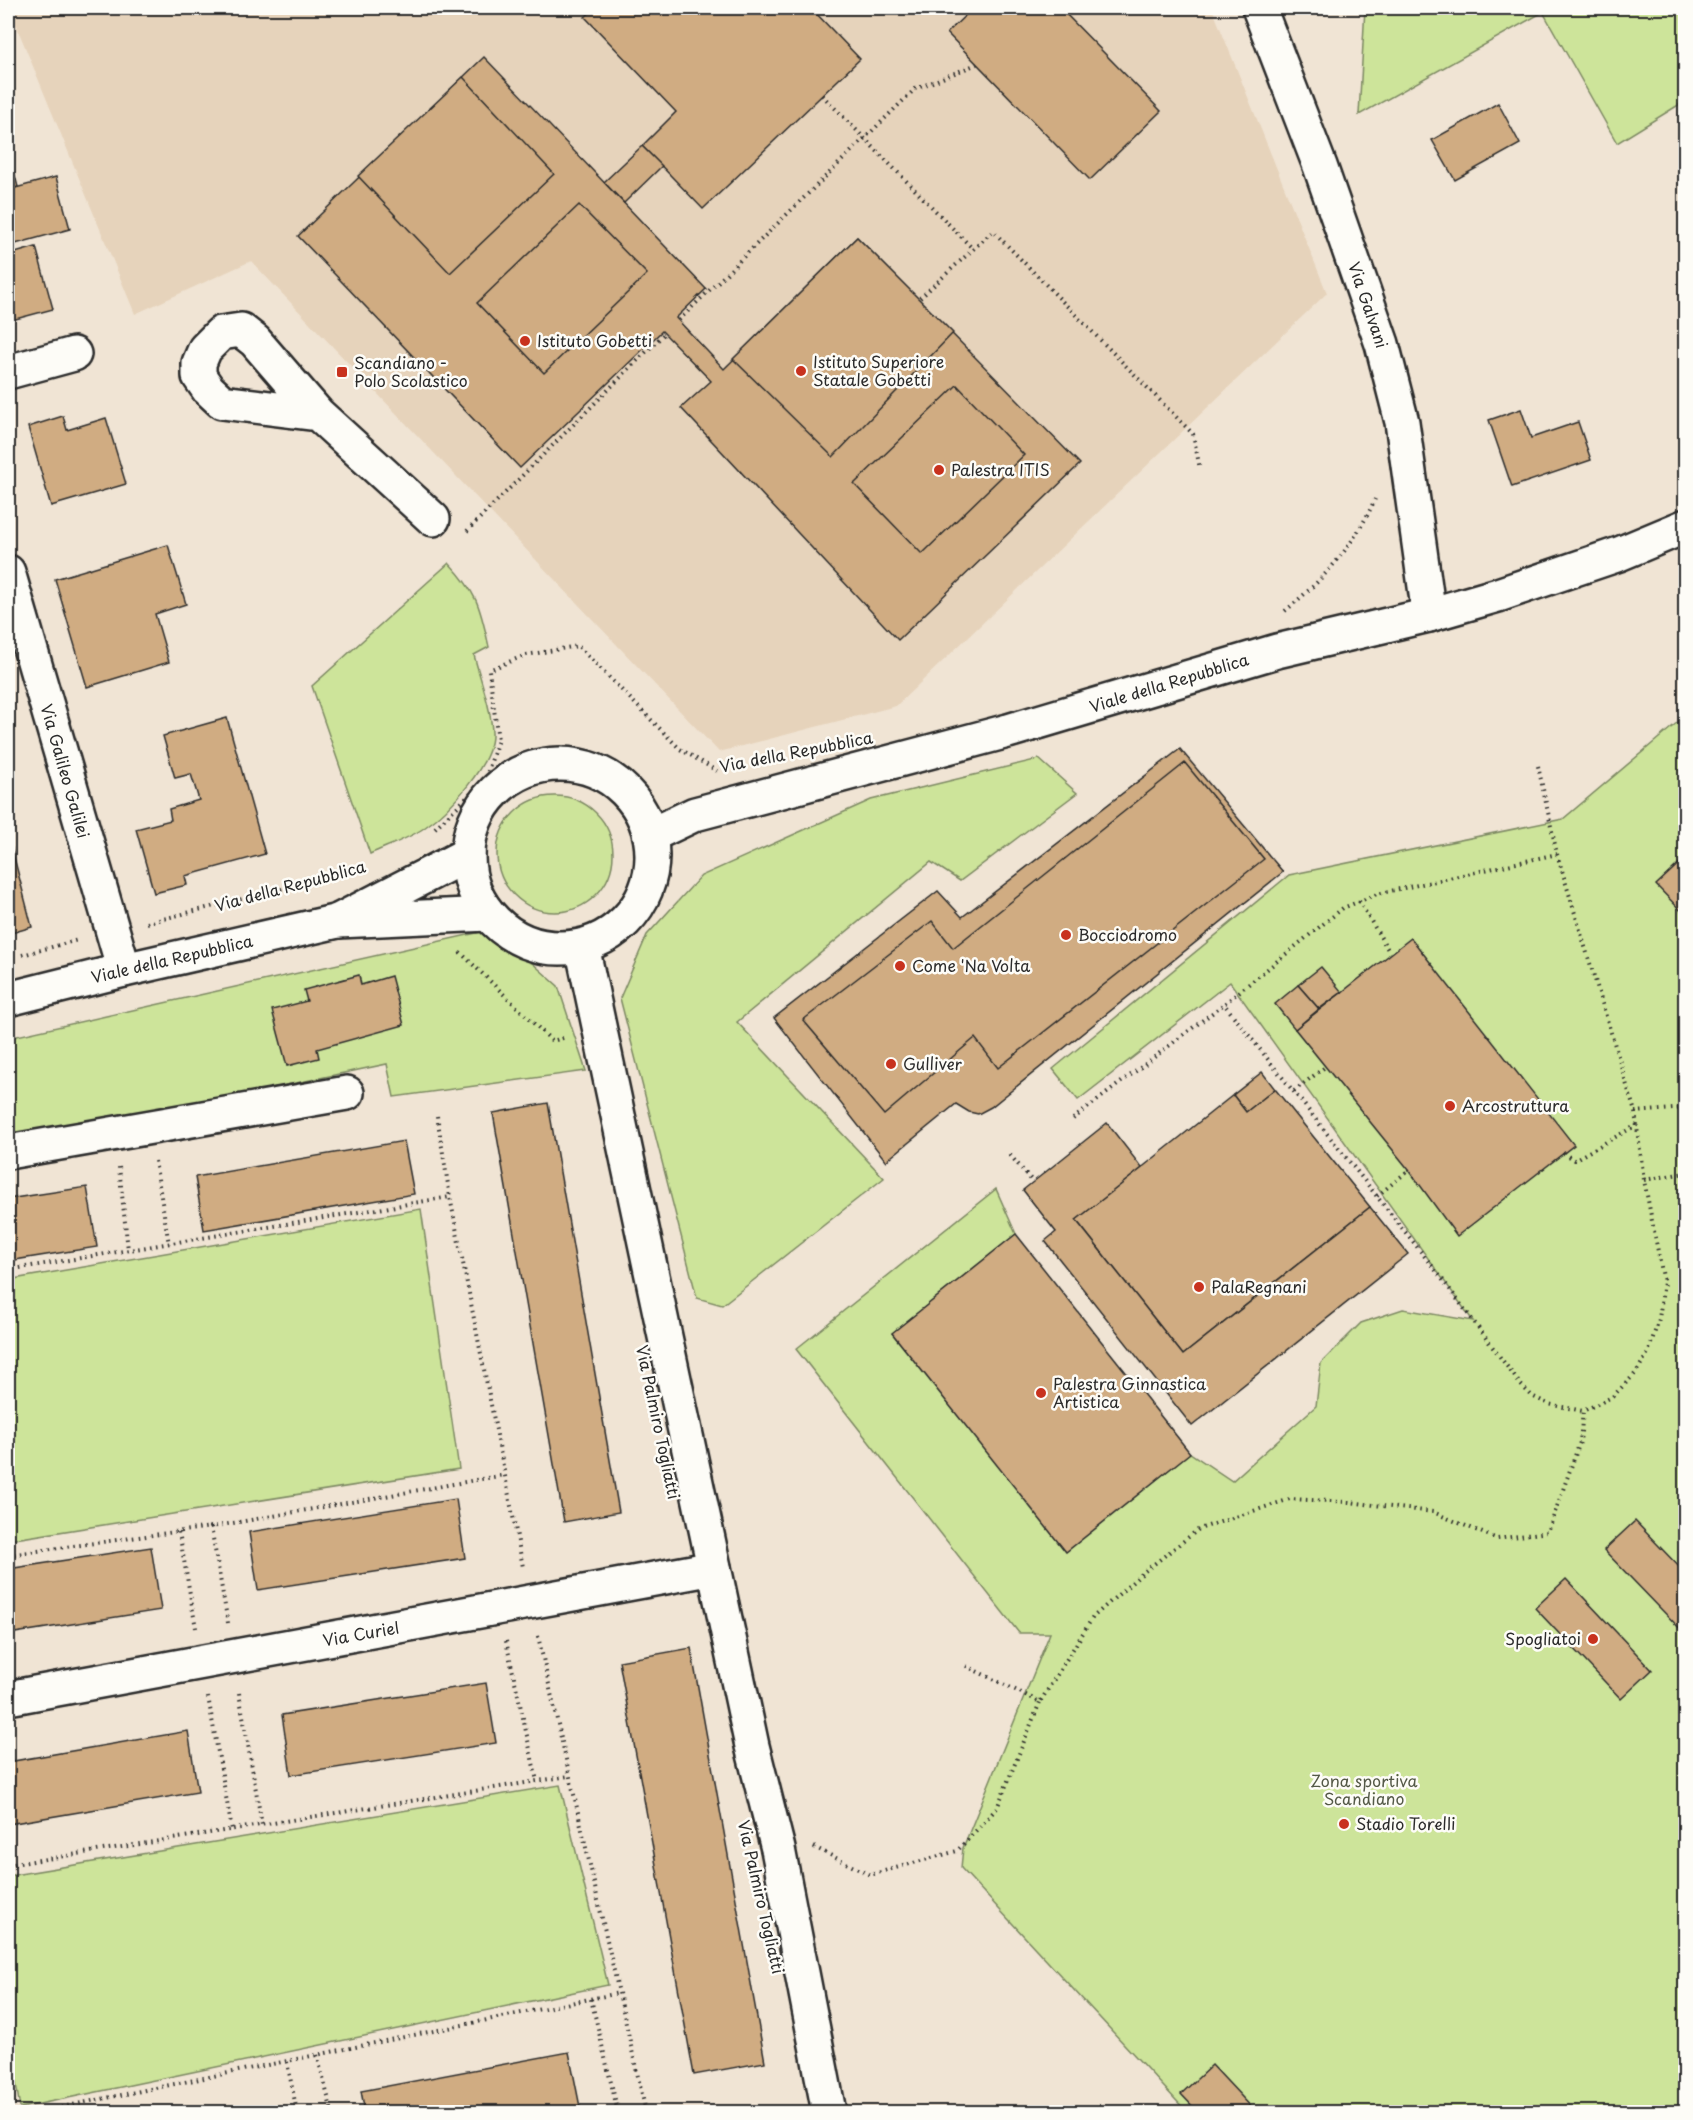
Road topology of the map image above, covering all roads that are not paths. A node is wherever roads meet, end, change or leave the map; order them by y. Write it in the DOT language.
graph roads {
  1 [pos="1259,8"];
  2 [pos="74,354"];
  3 [pos="8,372"];
  4 [pos="318,414"];
  5 [pos="433,519"];
  6 [pos="1686,526"];
  7 [pos="8,572"];
  8 [pos="1429,615"];
  9 [pos="651,835"];
  10 [pos="468,854"];
  11 [pos="488,914"];
  12 [pos="338,921"];
  13 [pos="582,946"];
  14 [pos="124,970"];
  15 [pos="8,999"];
  16 [pos="347,1093"];
  17 [pos="8,1152"];
  18 [pos="714,1568"];
  19 [pos="8,1698"];
  20 [pos="825,2111"];
  1 -- 8 [label="street, Via Galvani"];
  2 -- 3 [label="street"];
  4 -- 5 [label="street"];
  6 -- 8 [label="street, Viale della Repubblica"];
  7 -- 14 [label="street, Via Galileo Galilei"];
  8 -- 9 [label="street, Viale della Repubblica"];
  9 -- 10 [label="street"];
  9 -- 13 [label="street"];
  10 -- 11 [label="street"];
  10 -- 12 [label="street, Viale della Repubblica"];
  11 -- 12 [label="street, Viale della Repubblica"];
  11 -- 13 [label="street"];
  12 -- 14 [label="street, Viale della Repubblica"];
  13 -- 18 [label="street, Via Palmiro Togliatti"];
  14 -- 15 [label="street, Viale della Repubblica"];
  16 -- 17 [label="street"];
  18 -- 19 [label="street, Via Curiel"];
  18 -- 20 [label="street, Via Palmiro Togliatti"];
}
